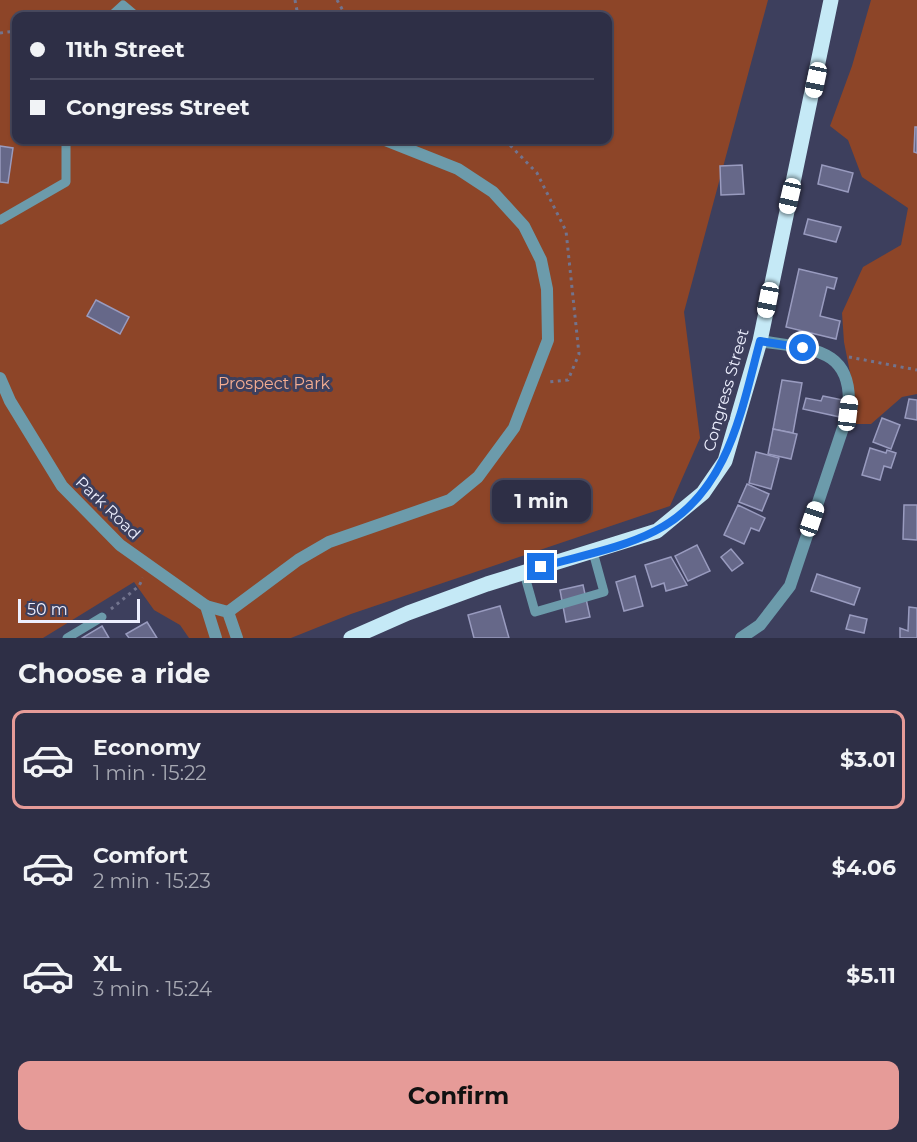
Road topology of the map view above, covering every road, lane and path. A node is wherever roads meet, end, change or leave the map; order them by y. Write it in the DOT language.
graph roads {
  1 [pos="831,0"];
  2 [pos="115,12"];
  3 [pos="131,12"];
  4 [pos="66,144"];
  5 [pos="395,144"];
  6 [pos="0,220"];
  7 [pos="760,341"];
  8 [pos="823,352"];
  9 [pos="917,370"];
  10 [pos="0,378"];
  11 [pos="593,552"];
  12 [pos="149,566"];
  13 [pos="524,573"];
  14 [pos="206,606"];
  15 [pos="228,612"];
  16 [pos="102,618"];
  17 [pos="67,638"];
  18 [pos="216,638"];
  19 [pos="237,638"];
  20 [pos="351,638"];
  21 [pos="741,638"];
  1 -- 7 [label="main road, Congress Street"];
  2 -- 3 [label="lane"];
  4 -- 6 [label="lane"];
  5 -- 15 [label="street"];
  7 -- 8 [label="street"];
  7 -- 11 [label="main road, Congress Street"];
  8 -- 9 [label="path"];
  8 -- 21 [label="street"];
  10 -- 12 [label="street, Park Road"];
  11 -- 13 [label="main road, Congress Street"];
  11 -- 13 [label="lane"];
  12 -- 14 [label="street, Park Road"];
  12 -- 16 [label="path"];
  13 -- 20 [label="main road, Congress Street"];
  14 -- 15 [label="street, Park Road"];
  14 -- 18 [label="street"];
  15 -- 19 [label="street"];
  16 -- 17 [label="lane"];
}
